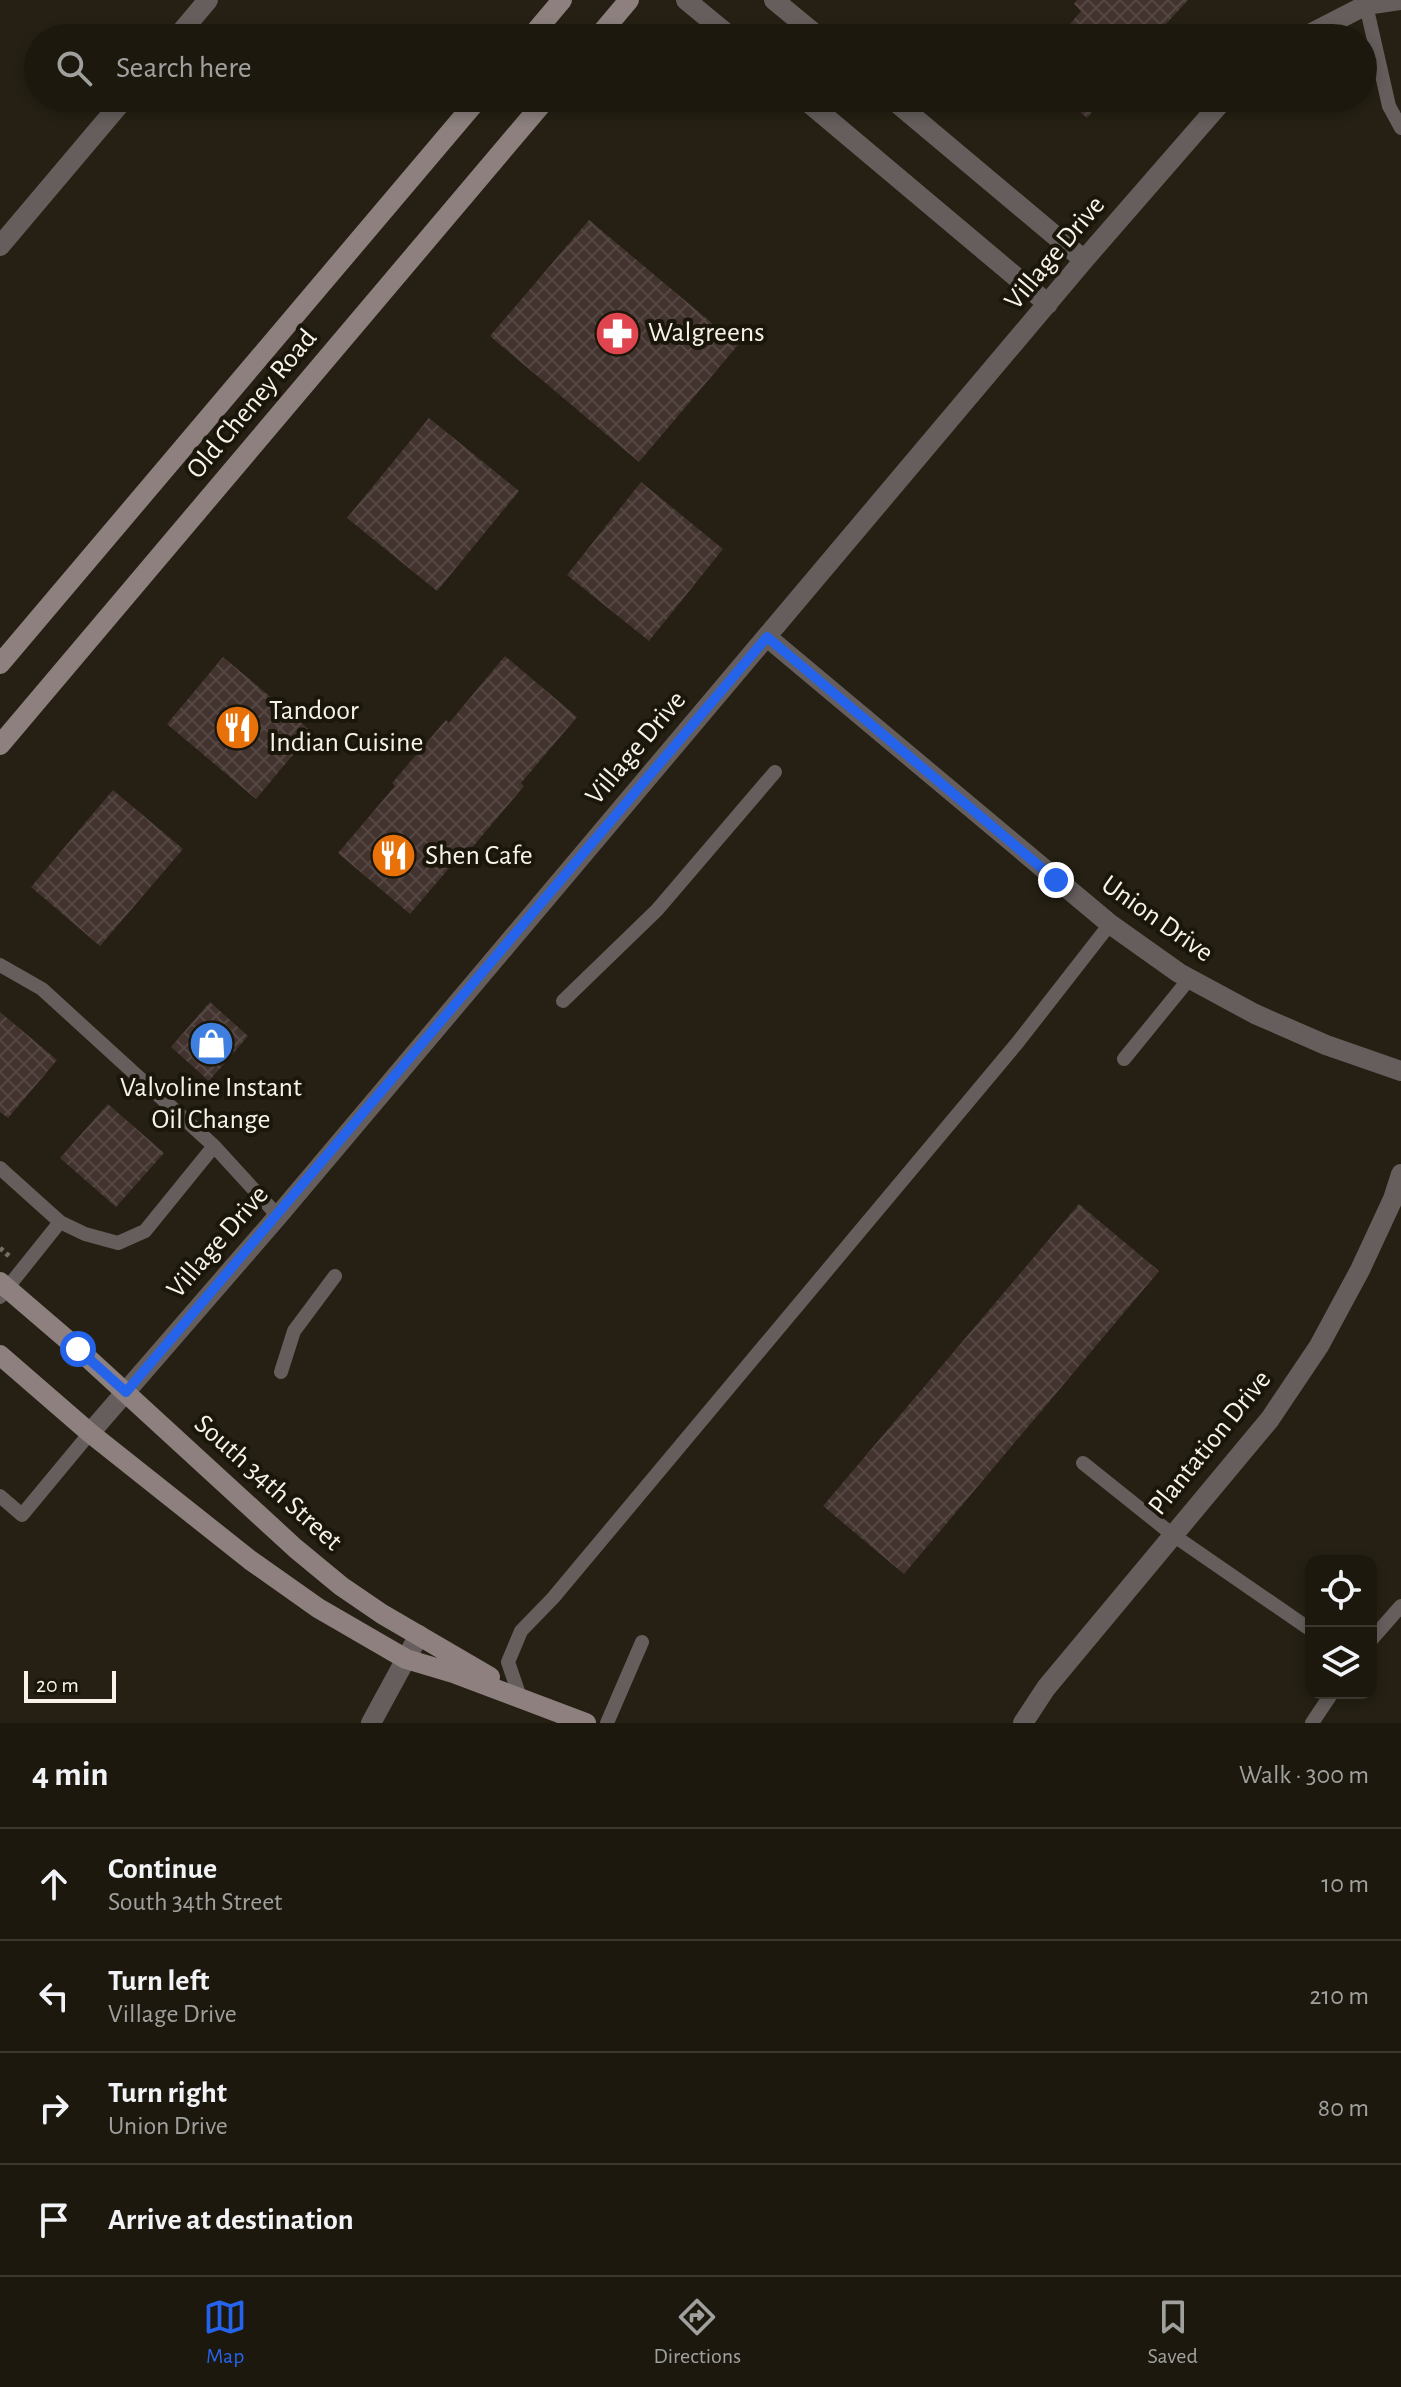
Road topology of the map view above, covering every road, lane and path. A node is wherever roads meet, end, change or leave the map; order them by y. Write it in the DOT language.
graph roads {
  1 [pos="207,0"];
  2 [pos="562,0"];
  3 [pos="629,0"];
  4 [pos="686,0"];
  5 [pos="774,0"];
  6 [pos="1401,0"];
  7 [pos="1366,2"];
  8 [pos="187,24"];
  9 [pos="542,24"];
  10 [pos="609,24"];
  11 [pos="715,24"];
  12 [pos="803,24"];
  13 [pos="1327,24"];
  14 [pos="1371,24"];
  15 [pos="1377,52"];
  16 [pos="113,112"];
  17 [pos="467,112"];
  18 [pos="535,112"];
  19 [pos="820,112"];
  20 [pos="908,112"];
  21 [pos="1213,112"];
  22 [pos="1401,128"];
  23 [pos="0,246"];
  24 [pos="1084,260"];
  25 [pos="1048,304"];
  26 [pos="767,637"];
  27 [pos="0,664"];
  28 [pos="0,745"];
  29 [pos="775,772"];
  30 [pos="1110,924"];
  31 [pos="0,965"];
  32 [pos="1190,978"];
  33 [pos="563,1001"];
  34 [pos="1124,1059"];
  35 [pos="1401,1071"];
  36 [pos="214,1146"];
  37 [pos="0,1168"];
  38 [pos="1401,1174"];
  39 [pos="278,1216"];
  40 [pos="60,1222"];
  41 [pos="335,1276"];
  42 [pos="3,1289"];
  43 [pos="0,1355"];
  44 [pos="281,1372"];
  45 [pos="126,1392"];
  46 [pos="90,1433"];
  47 [pos="1083,1463"];
  48 [pos="0,1496"];
  49 [pos="1173,1535"];
  50 [pos="1401,1606"];
  51 [pos="1307,1627"];
  52 [pos="1377,1633"];
  53 [pos="419,1635"];
  54 [pos="642,1642"];
  55 [pos="406,1659"];
  56 [pos="520,1697"];
  57 [pos="1328,1699"];
  58 [pos="371,1723"];
  59 [pos="586,1723"];
  60 [pos="607,1723"];
  61 [pos="1023,1723"];
  62 [pos="1312,1723"];
  1 -- 8 [label="street"];
  2 -- 9 [label="main road"];
  3 -- 10 [label="main road"];
  4 -- 11 [label="street"];
  5 -- 12 [label="street"];
  6 -- 7 [label="street"];
  7 -- 13 [label="street"];
  7 -- 14 [label="lane"];
  15 -- 22 [label="lane"];
  16 -- 23 [label="street"];
  17 -- 27 [label="main road, Old Cheney Road"];
  18 -- 28 [label="main road, Old Cheney Road"];
  19 -- 25 [label="street"];
  20 -- 24 [label="street"];
  21 -- 24 [label="street, Village Drive"];
  24 -- 25 [label="street, Village Drive"];
  25 -- 26 [label="street, Village Drive"];
  26 -- 30 [label="street, Union Drive"];
  26 -- 39 [label="street, Village Drive"];
  29 -- 33 [label="lane"];
  30 -- 32 [label="street, Union Drive"];
  30 -- 56 [label="lane"];
  31 -- 36 [label="lane"];
  32 -- 34 [label="lane"];
  32 -- 35 [label="street, Union Drive"];
  36 -- 39 [label="lane"];
  36 -- 40 [label="lane"];
  37 -- 40 [label="lane"];
  38 -- 49 [label="street, Plantation Drive"];
  39 -- 45 [label="street, Village Drive"];
  40 -- 42 [label="lane"];
  41 -- 44 [label="lane"];
  42 -- 45 [label="main road, South 34th Street"];
  43 -- 46 [label="main road, South 34th Street"];
  45 -- 46 [label="street, Village Drive"];
  45 -- 53 [label="main road, South 34th Street"];
  46 -- 48 [label="lane"];
  46 -- 55 [label="main road, South 34th Street"];
  47 -- 49 [label="lane"];
  49 -- 51 [label="lane"];
  49 -- 61 [label="street, Plantation Drive"];
  50 -- 52 [label="lane"];
  53 -- 55 [label="street"];
  53 -- 56 [label="main road, South 34th Street"];
  54 -- 60 [label="lane"];
  55 -- 56 [label="main road, South 34th Street"];
  55 -- 58 [label="street"];
  56 -- 59 [label="main road, South 34th Street"];
  57 -- 62 [label="lane"];
}
